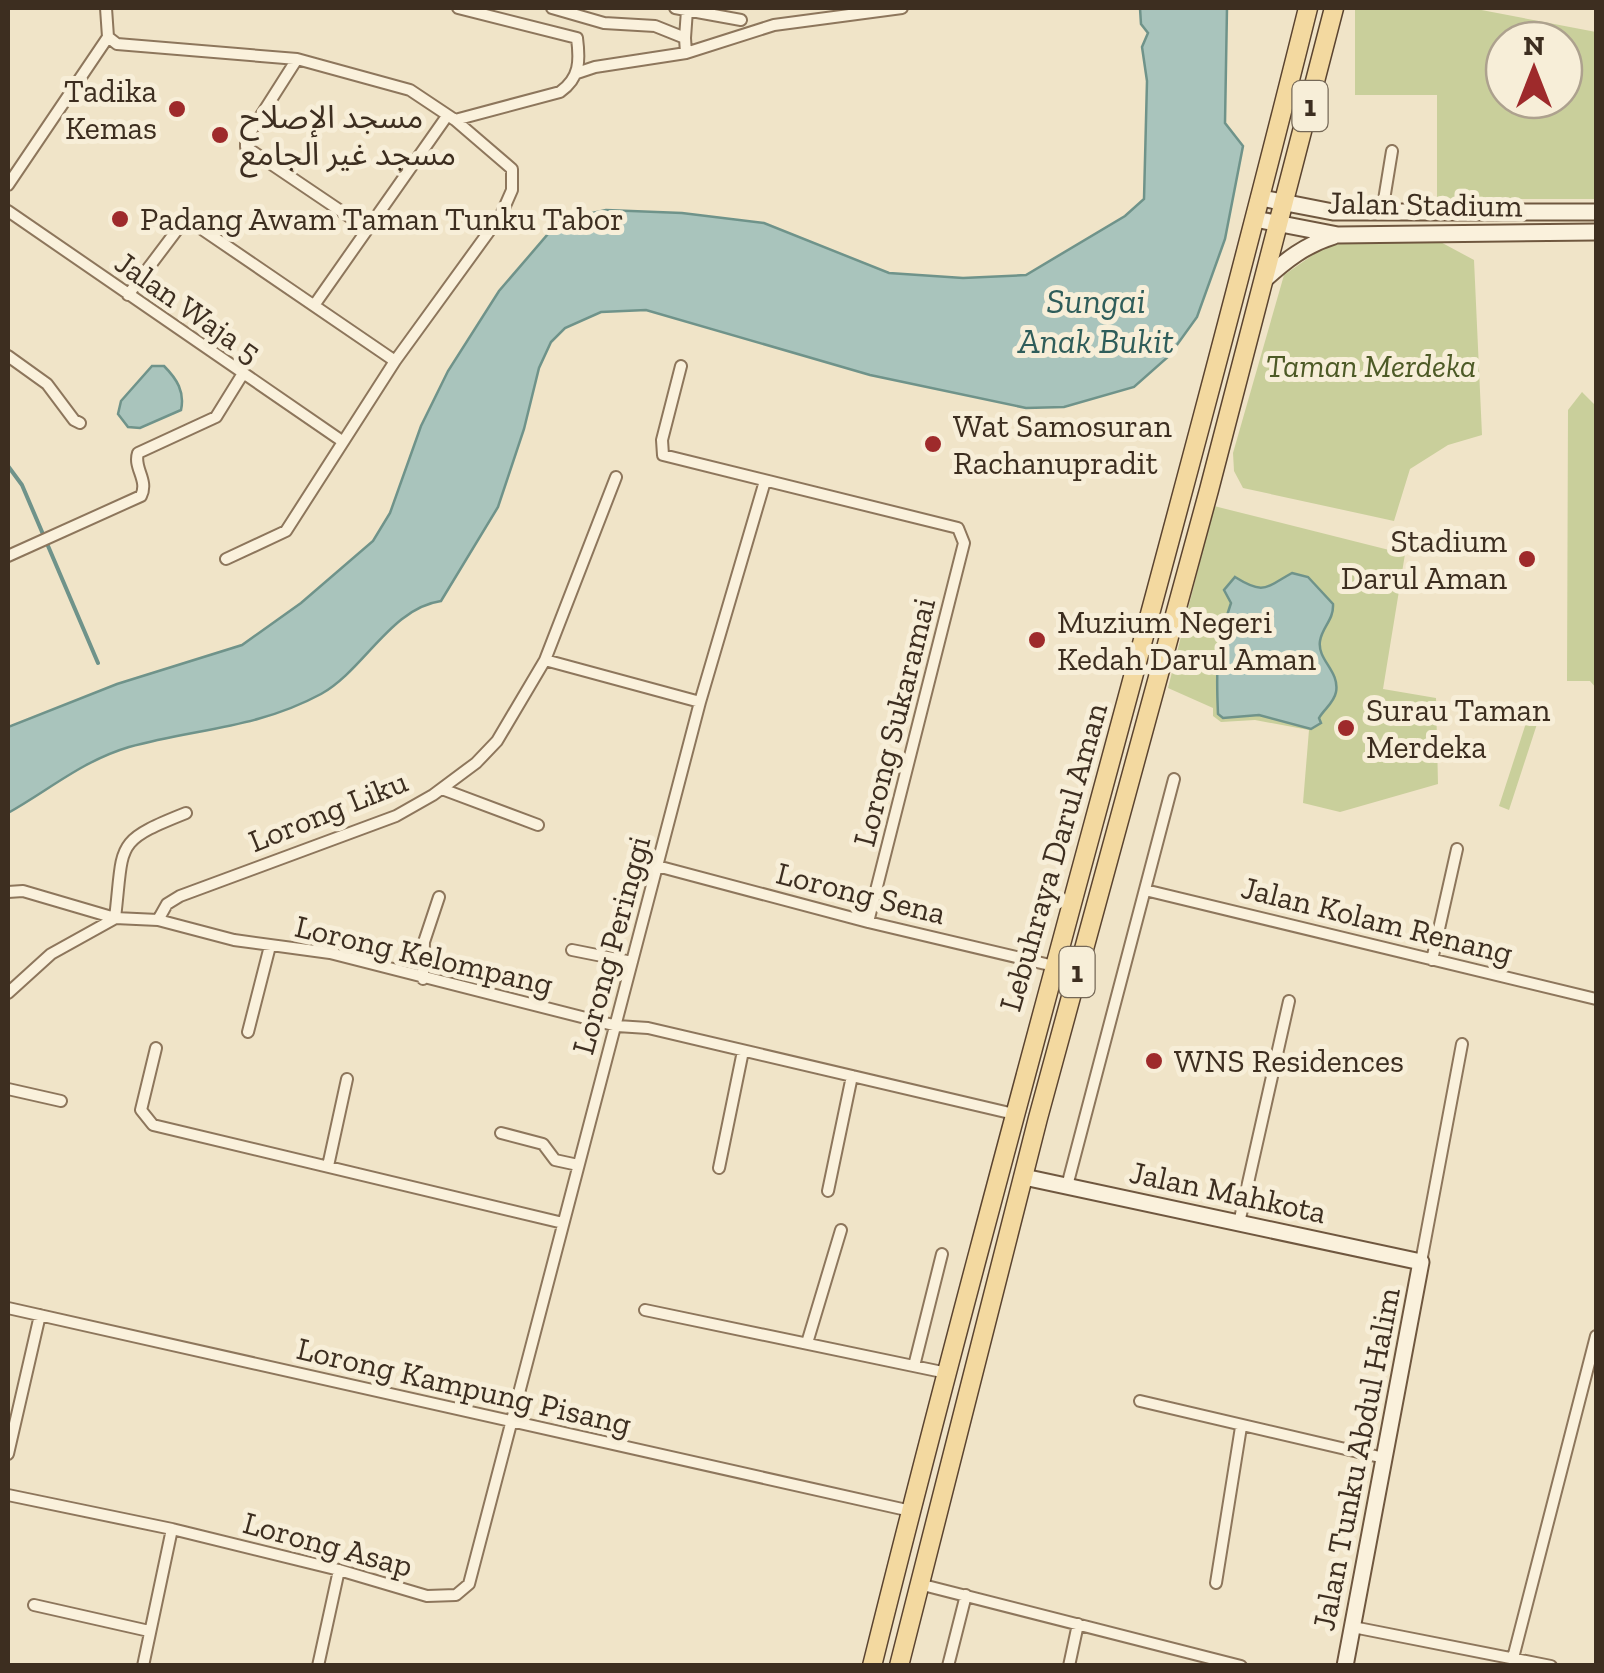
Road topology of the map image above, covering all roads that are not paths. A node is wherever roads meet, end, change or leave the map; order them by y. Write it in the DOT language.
graph roads {
  1 [pos="106,8"];
  2 [pos="458,8"];
  3 [pos="552,8"];
  4 [pos="902,8"];
  5 [pos="1308,8"];
  6 [pos="1334,8"];
  7 [pos="681,9"];
  8 [pos="741,20"];
  9 [pos="604,22"];
  10 [pos="108,37"];
  11 [pos="576,38"];
  12 [pos="685,38"];
  13 [pos="686,52"];
  14 [pos="297,59"];
  15 [pos="578,73"];
  16 [pos="451,118"];
  17 [pos="1392,151"];
  18 [pos="8,185"];
  19 [pos="1261,198"];
  20 [pos="1284,204"];
  21 [pos="8,211"];
  22 [pos="1382,212"];
  23 [pos="1596,212"];
  24 [pos="1255,219"];
  25 [pos="1279,224"];
  26 [pos="366,228"];
  27 [pos="1596,232"];
  28 [pos="1338,235"];
  29 [pos="1264,280"];
  30 [pos="128,295"];
  31 [pos="315,304"];
  32 [pos="8,356"];
  33 [pos="395,361"];
  34 [pos="681,366"];
  35 [pos="242,375"];
  36 [pos="80,423"];
  37 [pos="342,441"];
  38 [pos="616,477"];
  39 [pos="765,481"];
  40 [pos="8,556"];
  41 [pos="226,559"];
  42 [pos="545,660"];
  43 [pos="700,702"];
  44 [pos="1174,779"];
  45 [pos="442,789"];
  46 [pos="186,813"];
  47 [pos="538,824"];
  48 [pos="1457,849"];
  49 [pos="657,866"];
  50 [pos="1145,890"];
  51 [pos="8,892"];
  52 [pos="439,897"];
  53 [pos="115,918"];
  54 [pos="158,920"];
  55 [pos="868,922"];
  56 [pos="270,946"];
  57 [pos="572,950"];
  58 [pos="1432,960"];
  59 [pos="632,962"];
  60 [pos="1054,966"];
  61 [pos="422,978"];
  62 [pos="8,993"];
  63 [pos="1596,999"];
  64 [pos="1289,1002"];
  65 [pos="617,1026"];
  66 [pos="248,1032"];
  67 [pos="1462,1044"];
  68 [pos="156,1048"];
  69 [pos="744,1051"];
  70 [pos="852,1076"];
  71 [pos="347,1079"];
  72 [pos="8,1089"];
  73 [pos="61,1101"];
  74 [pos="1014,1114"];
  75 [pos="501,1134"];
  76 [pos="578,1165"];
  77 [pos="328,1166"];
  78 [pos="719,1168"];
  79 [pos="1024,1176"];
  80 [pos="1067,1186"];
  81 [pos="828,1191"];
  82 [pos="1239,1222"];
  83 [pos="562,1223"];
  84 [pos="841,1230"];
  85 [pos="942,1254"];
  86 [pos="1421,1262"];
  87 [pos="8,1308"];
  88 [pos="645,1310"];
  89 [pos="40,1316"];
  90 [pos="1596,1336"];
  91 [pos="807,1343"];
  92 [pos="914,1366"];
  93 [pos="946,1373"];
  94 [pos="1591,1379"];
  95 [pos="1140,1402"];
  96 [pos="512,1423"];
  97 [pos="1241,1427"];
  98 [pos="8,1454"];
  99 [pos="1384,1458"];
  100 [pos="8,1495"];
  101 [pos="910,1511"];
  102 [pos="172,1529"];
  103 [pos="340,1570"];
  104 [pos="1216,1583"];
  105 [pos="919,1584"];
  106 [pos="966,1596"];
  107 [pos="34,1605"];
  108 [pos="1078,1624"];
  109 [pos="1352,1627"];
  110 [pos="149,1631"];
  111 [pos="1513,1658"];
  112 [pos="1204,1661"];
  113 [pos="144,1666"];
  114 [pos="318,1666"];
  115 [pos="872,1666"];
  116 [pos="899,1666"];
  117 [pos="948,1666"];
  118 [pos="1068,1666"];
  119 [pos="1242,1666"];
  120 [pos="1345,1666"];
  121 [pos="1551,1666"];
  1 -- 10 [label="street"];
  2 -- 11 [label="street"];
  3 -- 9 [label="street"];
  4 -- 13 [label="street"];
  5 -- 19 [label="main road, Lebuhraya Darul Aman / 1"];
  6 -- 20 [label="main road, Lebuhraya Darul Aman / 1"];
  7 -- 8 [label="street"];
  7 -- 12 [label="street"];
  9 -- 11 [label="street"];
  9 -- 12 [label="street"];
  10 -- 14 [label="street"];
  10 -- 18 [label="street"];
  11 -- 15 [label="street"];
  12 -- 13 [label="street"];
  13 -- 15 [label="street"];
  14 -- 16 [label="street"];
  14 -- 26 [label="street"];
  15 -- 16 [label="street"];
  16 -- 26 [label="street"];
  16 -- 33 [label="street"];
  17 -- 22 [label="street"];
  19 -- 20 [label="street, Jalan Stadium"];
  19 -- 24 [label="main road, Lebuhraya Darul Aman / 1"];
  20 -- 22 [label="street, Jalan Stadium"];
  20 -- 25 [label="main road, Lebuhraya Darul Aman / 1"];
  21 -- 30 [label="street, Jalan Waja 5"];
  22 -- 23 [label="street, Jalan Stadium"];
  24 -- 25 [label="street, Jalan Stadium"];
  24 -- 60 [label="main road, Lebuhraya Darul Aman / 1"];
  25 -- 28 [label="street, Jalan Stadium"];
  25 -- 29 [label="main road, Lebuhraya Darul Aman / 1"];
  26 -- 31 [label="street"];
  27 -- 28 [label="street, Jalan Stadium"];
  28 -- 29 [label="street"];
  29 -- 79 [label="main road, Lebuhraya Darul Aman / 1"];
  30 -- 31 [label="street"];
  30 -- 35 [label="street, Jalan Waja 5"];
  31 -- 33 [label="street"];
  32 -- 36 [label="street"];
  33 -- 37 [label="street"];
  34 -- 39 [label="street"];
  35 -- 37 [label="street, Jalan Waja 5"];
  35 -- 40 [label="street"];
  37 -- 41 [label="street"];
  38 -- 42 [label="street, Lorong Liku"];
  39 -- 43 [label="street, Lorong Peringgi"];
  39 -- 55 [label="street, Lorong Sukaramai"];
  42 -- 43 [label="street"];
  42 -- 45 [label="street, Lorong Liku"];
  43 -- 49 [label="street, Lorong Peringgi"];
  44 -- 50 [label="street"];
  45 -- 47 [label="street"];
  45 -- 54 [label="street, Lorong Liku"];
  46 -- 53 [label="street"];
  48 -- 58 [label="street"];
  49 -- 55 [label="street, Lorong Sena"];
  49 -- 59 [label="street, Lorong Peringgi"];
  50 -- 58 [label="street, Jalan Kolam Renang"];
  50 -- 80 [label="street"];
  51 -- 53 [label="street, Lorong Kelompang"];
  52 -- 61 [label="street"];
  53 -- 54 [label="street, Lorong Kelompang"];
  53 -- 62 [label="street"];
  54 -- 56 [label="street, Lorong Kelompang"];
  55 -- 60 [label="street, Lorong Sena"];
  56 -- 61 [label="street, Lorong Kelompang"];
  56 -- 66 [label="street"];
  57 -- 59 [label="street"];
  58 -- 63 [label="street, Jalan Kolam Renang"];
  59 -- 65 [label="street, Lorong Peringgi"];
  60 -- 74 [label="main road, Lebuhraya Darul Aman / 1"];
  61 -- 65 [label="street, Lorong Kelompang"];
  64 -- 82 [label="street"];
  65 -- 69 [label="street, Lorong Kelompang"];
  65 -- 76 [label="street, Lorong Peringgi"];
  67 -- 86 [label="street"];
  68 -- 77 [label="street"];
  69 -- 70 [label="street, Lorong Kelompang"];
  69 -- 78 [label="street"];
  70 -- 74 [label="street, Lorong Kelompang"];
  70 -- 81 [label="street"];
  71 -- 77 [label="street"];
  72 -- 73 [label="street"];
  74 -- 93 [label="main road, Lebuhraya Darul Aman / 1"];
  75 -- 76 [label="street"];
  76 -- 83 [label="street, Lorong Peringgi"];
  77 -- 83 [label="street"];
  79 -- 80 [label="street, Jalan Mahkota"];
  79 -- 105 [label="main road, Lebuhraya Darul Aman / 1"];
  80 -- 82 [label="street, Jalan Mahkota"];
  82 -- 86 [label="street, Jalan Mahkota"];
  83 -- 96 [label="street, Lorong Peringgi"];
  84 -- 91 [label="street"];
  85 -- 92 [label="street"];
  86 -- 99 [label="street, Jalan Tunku Abdul Halim"];
  87 -- 89 [label="street, Lorong Kampung Pisang"];
  88 -- 91 [label="street"];
  89 -- 96 [label="street, Lorong Kampung Pisang"];
  89 -- 98 [label="street"];
  90 -- 94 [label="street"];
  91 -- 92 [label="street"];
  92 -- 93 [label="street"];
  93 -- 101 [label="main road, Lebuhraya Darul Aman / 1"];
  94 -- 111 [label="street"];
  95 -- 97 [label="street"];
  96 -- 101 [label="street, Lorong Kampung Pisang"];
  96 -- 103 [label="street, Lorong Asap"];
  97 -- 99 [label="street"];
  97 -- 104 [label="street"];
  99 -- 109 [label="street, Jalan Tunku Abdul Halim"];
  100 -- 102 [label="street, Lorong Asap"];
  101 -- 115 [label="main road, Lebuhraya Darul Aman / 1"];
  102 -- 103 [label="street, Lorong Asap"];
  102 -- 110 [label="street"];
  103 -- 114 [label="street"];
  105 -- 106 [label="street"];
  105 -- 116 [label="main road, Lebuhraya Darul Aman / 1"];
  106 -- 108 [label="street"];
  106 -- 117 [label="street"];
  107 -- 110 [label="street"];
  108 -- 112 [label="street"];
  108 -- 118 [label="street"];
  109 -- 111 [label="street"];
  109 -- 120 [label="street, Jalan Tunku Abdul Halim"];
  110 -- 113 [label="street"];
  111 -- 121 [label="street"];
  112 -- 119 [label="street"];
}
